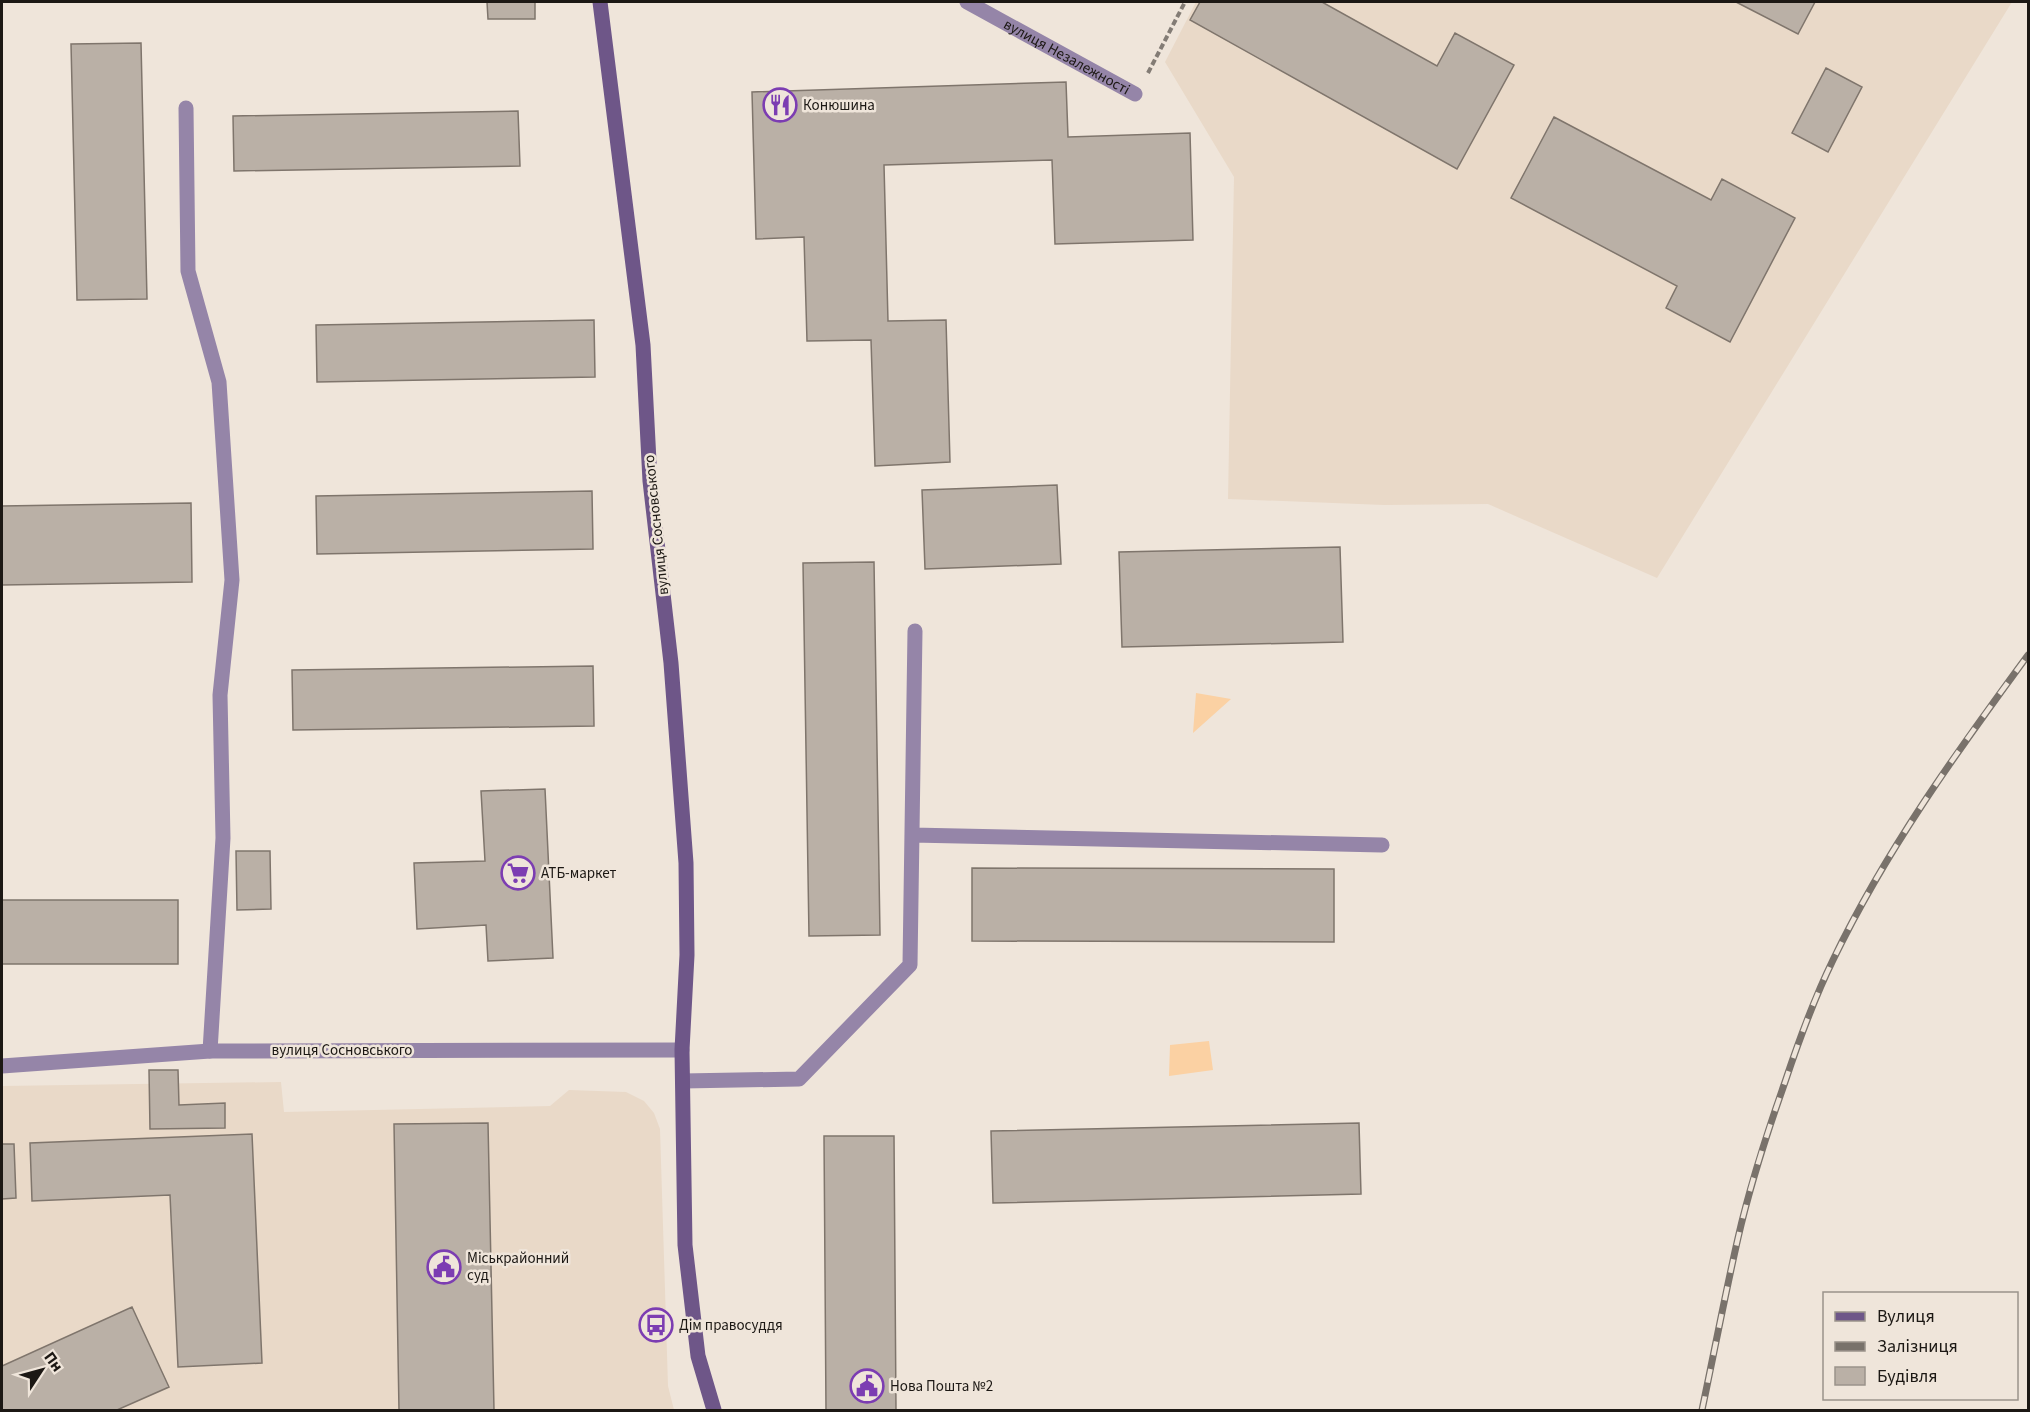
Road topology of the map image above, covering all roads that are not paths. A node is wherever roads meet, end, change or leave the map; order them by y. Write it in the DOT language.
graph roads {
  1 [pos="600,2"];
  2 [pos="967,2"];
  3 [pos="1135,94"];
  4 [pos="186,108"];
  5 [pos="915,631"];
  6 [pos="912,835"];
  7 [pos="1382,845"];
  8 [pos="682,1050"];
  9 [pos="210,1051"];
  10 [pos="2,1066"];
  11 [pos="683,1081"];
  12 [pos="714,1410"];
  1 -- 8 [label="street, вулиця Сосновського"];
  2 -- 3 [label="street, вулиця Незалежності"];
  4 -- 9 [label="street"];
  5 -- 6 [label="street"];
  6 -- 7 [label="street"];
  6 -- 11 [label="street"];
  8 -- 9 [label="street, вулиця Сосновського"];
  8 -- 11 [label="street, вулиця Сосновського"];
  9 -- 10 [label="street, вулиця Сосновського"];
  11 -- 12 [label="street, вулиця Сосновського"];
}
